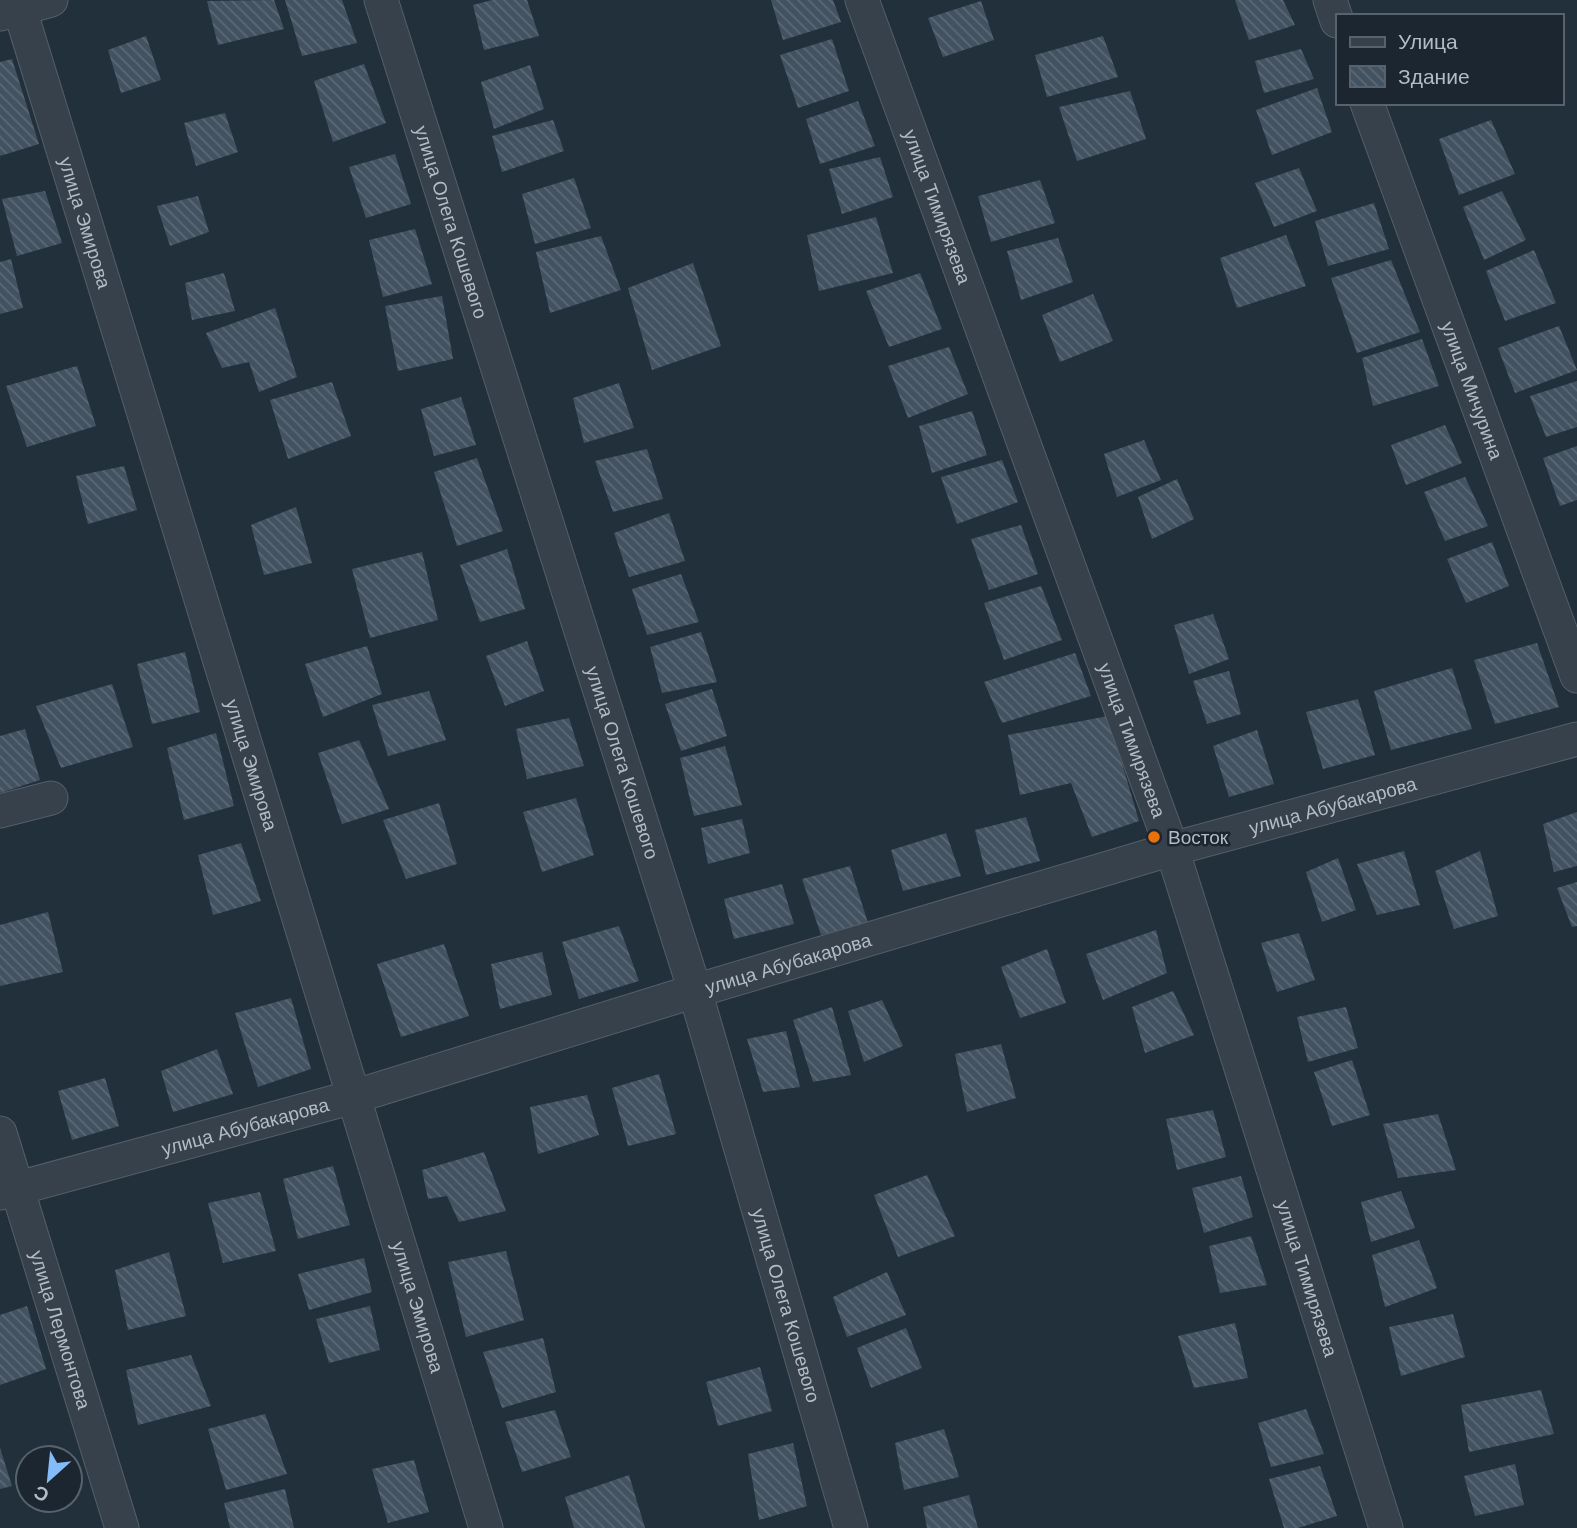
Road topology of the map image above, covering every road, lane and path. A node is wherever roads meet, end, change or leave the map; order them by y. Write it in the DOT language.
graph roads {
  1 [pos="381,0"];
  2 [pos="862,0"];
  3 [pos="1329,0"];
  4 [pos="22,6"];
  5 [pos="1336,18"];
  6 [pos="1368,105"];
  7 [pos="1577,676"];
  8 [pos="1577,739"];
  9 [pos="51,798"];
  10 [pos="0,811"];
  11 [pos="1172,849"];
  12 [pos="695,990"];
  13 [pos="353,1097"];
  14 [pos="0,1133"];
  15 [pos="9,1191"];
  16 [pos="122,1528"];
  17 [pos="486,1528"];
  18 [pos="851,1528"];
  19 [pos="1386,1528"];
  1 -- 12 [label="street, улица Олега Кошевого"];
  2 -- 11 [label="street, улица Тимирязева"];
  3 -- 5 [label="street"];
  4 -- 13 [label="street, улица Эмирова"];
  6 -- 7 [label="street, улица Мичурина"];
  8 -- 11 [label="street, улица Абубакарова"];
  9 -- 10 [label="street"];
  11 -- 12 [label="street, улица Абубакарова"];
  11 -- 19 [label="street, улица Тимирязева"];
  12 -- 13 [label="street, улица Абубакарова"];
  12 -- 18 [label="street, улица Олега Кошевого"];
  13 -- 15 [label="street, улица Абубакарова"];
  13 -- 17 [label="street, улица Эмирова"];
  14 -- 15 [label="street, улица Лермонтова"];
  15 -- 16 [label="street, улица Лермонтова"];
}
